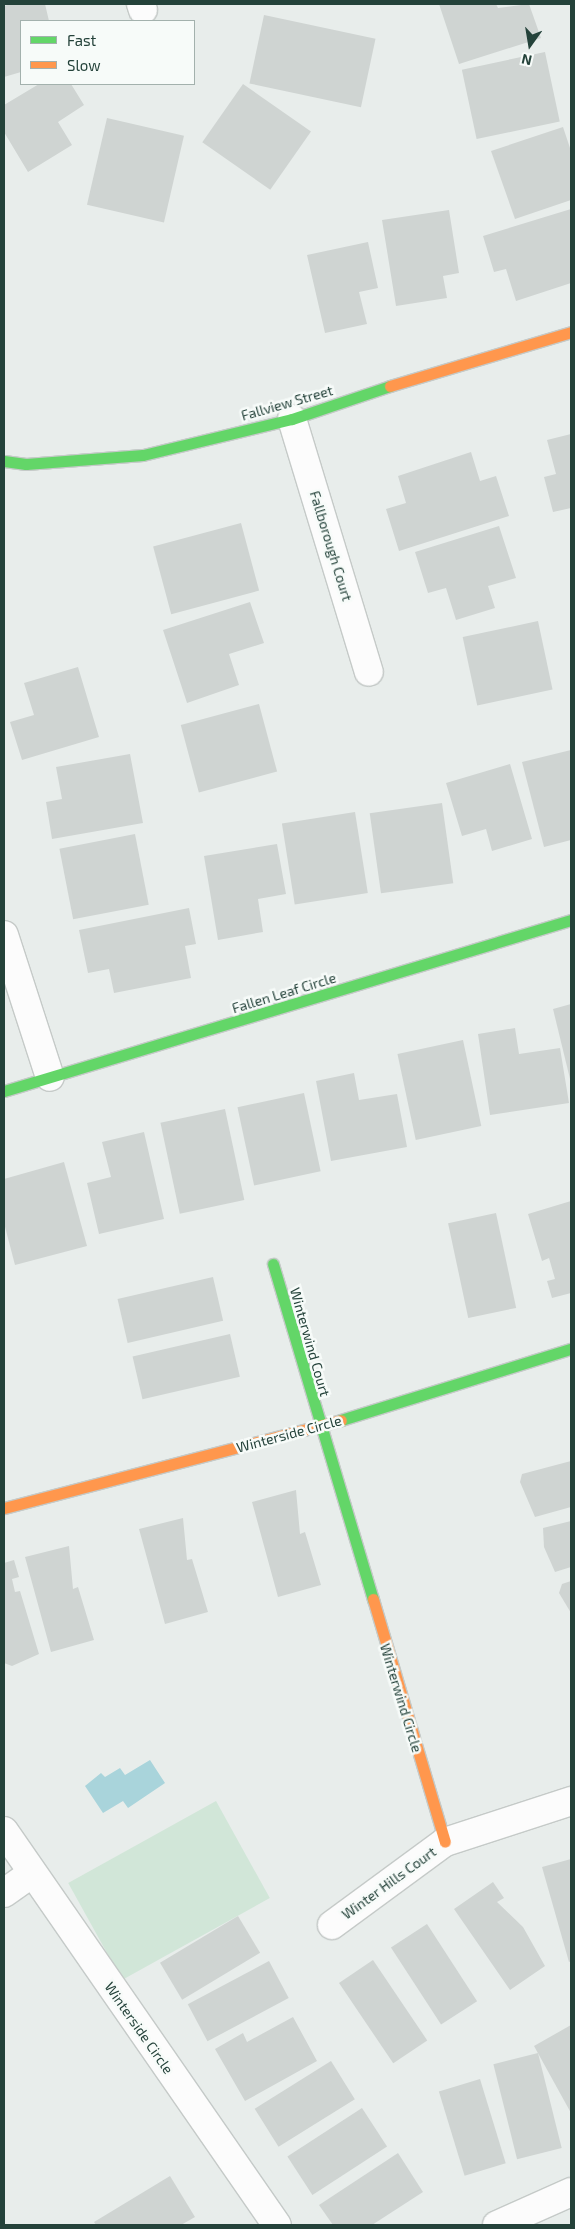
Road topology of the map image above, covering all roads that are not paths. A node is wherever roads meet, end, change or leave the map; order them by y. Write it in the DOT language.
graph roads {
  1 [pos="571,332"];
  2 [pos="292,419"];
  3 [pos="4,461"];
  4 [pos="368,672"];
  5 [pos="571,920"];
  6 [pos="4,935"];
  7 [pos="50,1077"];
  8 [pos="4,1091"];
  9 [pos="273,1264"];
  10 [pos="571,1349"];
  11 [pos="319,1428"];
  12 [pos="4,1508"];
  13 [pos="571,1801"];
  14 [pos="5,1836"];
  15 [pos="445,1842"];
  16 [pos="31,1874"];
  17 [pos="4,1893"];
  18 [pos="332,1925"];
  19 [pos="571,2192"];
  20 [pos="277,2225"];
  21 [pos="497,2225"];
  1 -- 2 [label="street, Fallview Street"];
  2 -- 3 [label="street, Fallview Street"];
  2 -- 4 [label="street, Fallborough Court"];
  5 -- 7 [label="street, Fallen Leaf Circle"];
  6 -- 7 [label="street"];
  7 -- 8 [label="street, Fallen Leaf Circle"];
  9 -- 11 [label="street, Winterwind Court"];
  10 -- 11 [label="street, Winterside Circle"];
  11 -- 12 [label="street, Winterside Circle"];
  11 -- 15 [label="street, Winterwind Circle"];
  13 -- 15 [label="street"];
  14 -- 16 [label="street, Winterside Circle"];
  15 -- 18 [label="street, Winter Hills Court"];
  16 -- 17 [label="street"];
  16 -- 20 [label="street, Winterside Circle"];
  19 -- 21 [label="street"];
}
